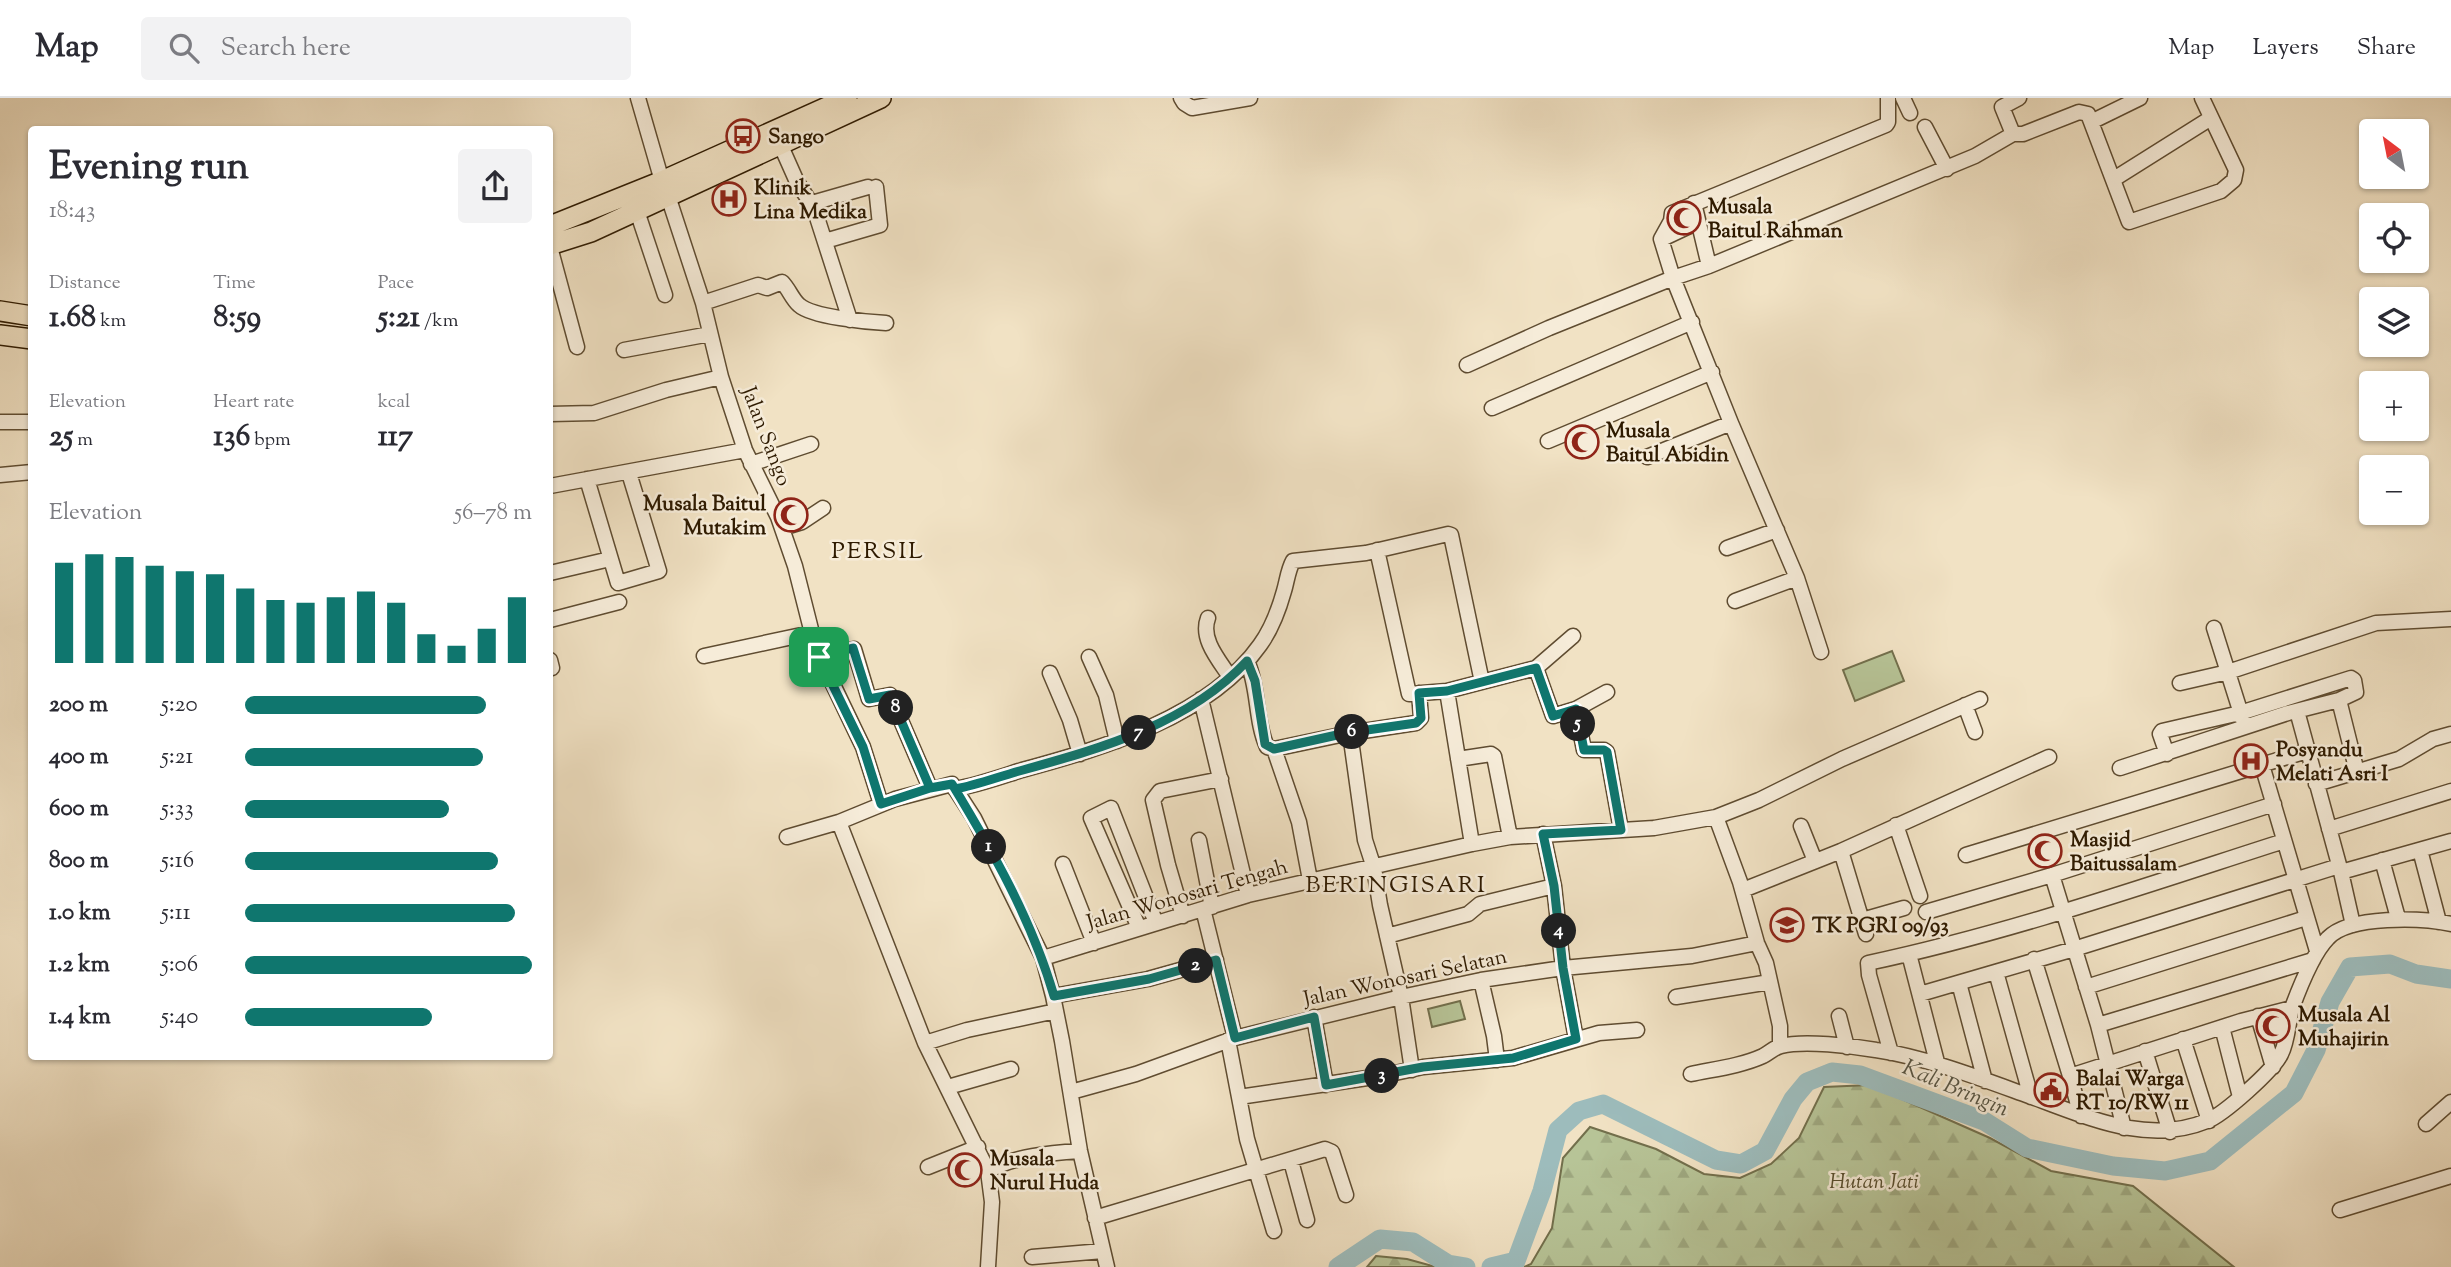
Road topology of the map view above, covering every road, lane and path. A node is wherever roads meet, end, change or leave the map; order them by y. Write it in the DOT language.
graph roads {
  1 [pos="638,98"];
  2 [pos="847,98"];
  3 [pos="881,98"];
  4 [pos="1181,98"];
  5 [pos="1250,98"];
  6 [pos="1888,98"];
  7 [pos="1903,98"];
  8 [pos="2019,98"];
  9 [pos="2140,98"];
  10 [pos="2202,98"];
  11 [pos="2000,102"];
  12 [pos="1910,113"];
  13 [pos="2211,118"];
  14 [pos="2091,122"];
  15 [pos="1925,127"];
  16 [pos="2012,134"];
  17 [pos="781,146"];
  18 [pos="1947,169"];
  19 [pos="2114,179"];
  20 [pos="665,189"];
  21 [pos="812,203"];
  22 [pos="1695,203"];
  23 [pos="637,211"];
  24 [pos="1698,222"];
  25 [pos="553,225"];
  26 [pos="1661,239"];
  27 [pos="825,241"];
  28 [pos="553,245"];
  29 [pos="553,257"];
  30 [pos="1709,266"];
  31 [pos="1673,278"];
  32 [pos="665,295"];
  33 [pos="703,303"];
  34 [pos="0,311"];
  35 [pos="28,315"];
  36 [pos="850,320"];
  37 [pos="1692,322"];
  38 [pos="886,323"];
  39 [pos="710,334"];
  40 [pos="0,335"];
  41 [pos="28,338"];
  42 [pos="577,347"];
  43 [pos="624,350"];
  44 [pos="1467,365"];
  45 [pos="1712,372"];
  46 [pos="722,377"];
  47 [pos="1492,408"];
  48 [pos="553,414"];
  49 [pos="0,422"];
  50 [pos="28,422"];
  51 [pos="1731,423"];
  52 [pos="1548,441"];
  53 [pos="811,444"];
  54 [pos="745,450"];
  55 [pos="1647,457"];
  56 [pos="751,464"];
  57 [pos="28,472"];
  58 [pos="629,472"];
  59 [pos="0,475"];
  60 [pos="587,479"];
  61 [pos="553,485"];
  62 [pos="822,508"];
  63 [pos="782,528"];
  64 [pos="1777,530"];
  65 [pos="1727,548"];
  66 [pos="1377,550"];
  67 [pos="610,559"];
  68 [pos="553,572"];
  69 [pos="1797,578"];
  70 [pos="1735,601"];
  71 [pos="619,602"];
  72 [pos="1208,618"];
  73 [pos="2451,618"];
  74 [pos="553,619"];
  75 [pos="2214,628"];
  76 [pos="811,634"];
  77 [pos="1573,636"];
  78 [pos="1822,652"];
  79 [pos="704,656"];
  80 [pos="819,657"];
  81 [pos="1089,657"];
  82 [pos="1247,661"];
  83 [pos="1536,668"];
  84 [pos="2228,672"];
  85 [pos="1050,673"];
  86 [pos="1230,677"];
  87 [pos="1482,682"];
  88 [pos="2180,684"];
  89 [pos="1447,691"];
  90 [pos="1607,692"];
  91 [pos="1419,693"];
  92 [pos="1200,699"];
  93 [pos="1980,699"];
  94 [pos="2339,700"];
  95 [pos="1965,705"];
  96 [pos="2290,708"];
  97 [pos="1576,709"];
  98 [pos="2240,713"];
  99 [pos="2246,729"];
  100 [pos="1975,732"];
  101 [pos="1350,733"];
  102 [pos="2451,734"];
  103 [pos="1117,741"];
  104 [pos="1274,749"];
  105 [pos="2307,751"];
  106 [pos="1080,754"];
  107 [pos="2167,754"];
  108 [pos="2049,757"];
  109 [pos="1458,760"];
  110 [pos="2262,765"];
  111 [pos="2120,768"];
  112 [pos="2357,772"];
  113 [pos="1221,779"];
  114 [pos="2316,784"];
  115 [pos="953,786"];
  116 [pos="930,788"];
  117 [pos="2451,790"];
  118 [pos="881,804"];
  119 [pos="2274,804"];
  120 [pos="1716,817"];
  121 [pos="839,821"];
  122 [pos="1896,825"];
  123 [pos="1801,826"];
  124 [pos="1621,830"];
  125 [pos="2329,830"];
  126 [pos="1543,834"];
  127 [pos="787,837"];
  128 [pos="1510,837"];
  129 [pos="1199,840"];
  130 [pos="2284,841"];
  131 [pos="2451,841"];
  132 [pos="1472,844"];
  133 [pos="2420,850"];
  134 [pos="1840,851"];
  135 [pos="1966,855"];
  136 [pos="2382,860"];
  137 [pos="1815,861"];
  138 [pos="1063,864"];
  139 [pos="1374,868"];
  140 [pos="2340,869"];
  141 [pos="2052,875"];
  142 [pos="1310,880"];
  143 [pos="2296,880"];
  144 [pos="1554,886"];
  145 [pos="1742,890"];
  146 [pos="1248,895"];
  147 [pos="1920,895"];
  148 [pos="1207,908"];
  149 [pos="1904,908"];
  150 [pos="2062,911"];
  151 [pos="1926,912"];
  152 [pos="1183,916"];
  153 [pos="2306,918"];
  154 [pos="2398,918"];
  155 [pos="1156,923"];
  156 [pos="2445,923"];
  157 [pos="2353,925"];
  158 [pos="1139,928"];
  159 [pos="1387,936"];
  160 [pos="1094,943"];
  161 [pos="1757,943"];
  162 [pos="2074,949"];
  163 [pos="1909,954"];
  164 [pos="2315,956"];
  165 [pos="1043,958"];
  166 [pos="2034,959"];
  167 [pos="1216,960"];
  168 [pos="1563,968"];
  169 [pos="1996,972"];
  170 [pos="1481,979"];
  171 [pos="1770,982"];
  172 [pos="1959,983"];
  173 [pos="2086,987"];
  174 [pos="1920,994"];
  175 [pos="1054,996"];
  176 [pos="1401,997"];
  177 [pos="1676,997"];
  178 [pos="2292,1008"];
  179 [pos="1056,1011"];
  180 [pos="1839,1016"];
  181 [pos="2258,1016"];
  182 [pos="1314,1017"];
  183 [pos="2098,1025"];
  184 [pos="2221,1027"];
  185 [pos="1637,1030"];
  186 [pos="1231,1039"];
  187 [pos="1576,1039"];
  188 [pos="2183,1040"];
  189 [pos="925,1043"];
  190 [pos="1780,1046"];
  191 [pos="1847,1047"];
  192 [pos="2145,1051"];
  193 [pos="1891,1053"];
  194 [pos="1497,1060"];
  195 [pos="2108,1063"];
  196 [pos="1938,1066"];
  197 [pos="2273,1067"];
  198 [pos="1011,1069"];
  199 [pos="1412,1070"];
  200 [pos="1691,1074"];
  201 [pos="2070,1076"];
  202 [pos="1985,1081"];
  203 [pos="1326,1085"];
  204 [pos="948,1087"];
  205 [pos="1071,1092"];
  206 [pos="1239,1097"];
  207 [pos="2031,1097"];
  208 [pos="2240,1097"];
  209 [pos="2451,1102"];
  210 [pos="2081,1116"];
  211 [pos="2209,1121"];
  212 [pos="2426,1124"];
  213 [pos="2124,1128"];
  214 [pos="2170,1132"];
  215 [pos="978,1147"];
  216 [pos="1080,1151"];
  217 [pos="1291,1161"];
  218 [pos="928,1167"];
  219 [pos="988,1171"];
  220 [pos="1256,1171"];
  221 [pos="2450,1176"];
  222 [pos="1346,1195"];
  223 [pos="2340,1210"];
  224 [pos="1095,1218"];
  225 [pos="1307,1220"];
  226 [pos="1273,1231"];
  227 [pos="1103,1251"];
  228 [pos="1032,1257"];
  229 [pos="988,1267"];
  230 [pos="1107,1267"];
  1 -- 20 [label="street, Jalan Sango"];
  2 -- 20 [label="highway"];
  3 -- 17 [label="highway"];
  4 -- 5 [label="street"];
  6 -- 22 [label="street"];
  7 -- 12 [label="street"];
  8 -- 11 [label="street"];
  9 -- 14 [label="street"];
  10 -- 13 [label="street"];
  11 -- 16 [label="street"];
  13 -- 19 [label="street"];
  13 -- 19 [label="street"];
  14 -- 16 [label="street"];
  14 -- 19 [label="street"];
  15 -- 18 [label="street"];
  16 -- 18 [label="street"];
  17 -- 20 [label="highway"];
  17 -- 21 [label="street"];
  18 -- 30 [label="street"];
  20 -- 23 [label="highway"];
  20 -- 25 [label="highway"];
  20 -- 33 [label="street, Jalan Sango"];
  21 -- 27 [label="street"];
  21 -- 27 [label="street"];
  22 -- 24 [label="street"];
  22 -- 26 [label="street"];
  23 -- 28 [label="highway"];
  23 -- 32 [label="street"];
  24 -- 26 [label="street"];
  24 -- 30 [label="street"];
  26 -- 31 [label="street"];
  27 -- 36 [label="street"];
  29 -- 42 [label="street"];
  30 -- 31 [label="street"];
  31 -- 37 [label="street"];
  31 -- 44 [label="street"];
  33 -- 36 [label="street"];
  33 -- 39 [label="street, Jalan Sango"];
  34 -- 35 [label="highway"];
  36 -- 38 [label="street"];
  37 -- 45 [label="street"];
  37 -- 47 [label="street"];
  39 -- 43 [label="street"];
  39 -- 46 [label="street, Jalan Sango"];
  40 -- 41 [label="highway"];
  45 -- 51 [label="street"];
  45 -- 52 [label="street"];
  46 -- 48 [label="street"];
  46 -- 54 [label="street, Jalan Sango"];
  49 -- 50 [label="street"];
  51 -- 55 [label="street"];
  51 -- 64 [label="street"];
  53 -- 56 [label="street"];
  54 -- 56 [label="street, Jalan Sango"];
  54 -- 58 [label="street"];
  56 -- 63 [label="street, Jalan Sango"];
  57 -- 59 [label="street"];
  58 -- 60 [label="street"];
  58 -- 67 [label="street"];
  60 -- 61 [label="street"];
  60 -- 67 [label="street"];
  62 -- 63 [label="street"];
  63 -- 76 [label="street, Jalan Sango"];
  64 -- 65 [label="street"];
  64 -- 69 [label="street"];
  66 -- 82 [label="street"];
  66 -- 87 [label="street"];
  66 -- 91 [label="street"];
  67 -- 68 [label="street"];
  69 -- 70 [label="street"];
  69 -- 78 [label="street"];
  71 -- 74 [label="street"];
  72 -- 86 [label="street"];
  73 -- 84 [label="street"];
  75 -- 84 [label="street"];
  76 -- 79 [label="street"];
  76 -- 80 [label="street, Jalan Sango"];
  77 -- 83 [label="street"];
  80 -- 116 [label="street"];
  80 -- 118 [label="street, Jalan Sango"];
  81 -- 103 [label="street"];
  82 -- 86 [label="street"];
  82 -- 104 [label="street"];
  83 -- 87 [label="street"];
  83 -- 97 [label="street"];
  84 -- 88 [label="street"];
  84 -- 98 [label="street"];
  85 -- 106 [label="street"];
  86 -- 92 [label="street"];
  87 -- 89 [label="street"];
  89 -- 91 [label="street"];
  89 -- 109 [label="street"];
  90 -- 97 [label="street"];
  91 -- 101 [label="street"];
  92 -- 103 [label="street"];
  92 -- 113 [label="street"];
  93 -- 95 [label="street, Jalan Wonosari Tengah"];
  94 -- 96 [label="street"];
  94 -- 96 [label="street"];
  94 -- 112 [label="street"];
  95 -- 100 [label="street"];
  95 -- 120 [label="street, Jalan Wonosari Tengah"];
  96 -- 98 [label="street"];
  96 -- 99 [label="street"];
  96 -- 105 [label="street"];
  97 -- 124 [label="street"];
  98 -- 99 [label="street"];
  98 -- 107 [label="street"];
  99 -- 107 [label="street"];
  101 -- 104 [label="street"];
  101 -- 139 [label="street"];
  102 -- 112 [label="street"];
  103 -- 106 [label="street"];
  104 -- 142 [label="street"];
  105 -- 110 [label="street"];
  105 -- 114 [label="street"];
  106 -- 115 [label="street"];
  107 -- 111 [label="street"];
  108 -- 122 [label="street"];
  109 -- 128 [label="street"];
  109 -- 132 [label="street"];
  110 -- 119 [label="street"];
  110 -- 135 [label="street"];
  112 -- 114 [label="street"];
  113 -- 146 [label="street"];
  113 -- 152 [label="street"];
  114 -- 125 [label="street"];
  115 -- 116 [label="street"];
  115 -- 165 [label="street"];
  116 -- 118 [label="street"];
  117 -- 125 [label="street"];
  118 -- 121 [label="street"];
  119 -- 130 [label="street"];
  119 -- 141 [label="street"];
  120 -- 124 [label="street, Jalan Wonosari Tengah"];
  120 -- 145 [label="street"];
  121 -- 127 [label="street"];
  121 -- 189 [label="street"];
  122 -- 134 [label="street"];
  122 -- 147 [label="street"];
  123 -- 137 [label="street"];
  124 -- 126 [label="street, Jalan Wonosari Tengah"];
  125 -- 140 [label="street"];
  126 -- 128 [label="street, Jalan Wonosari Tengah"];
  126 -- 144 [label="street"];
  128 -- 132 [label="street, Jalan Wonosari Tengah"];
  129 -- 148 [label="street"];
  130 -- 143 [label="street"];
  130 -- 150 [label="street"];
  131 -- 133 [label="street"];
  132 -- 139 [label="street, Jalan Wonosari Tengah"];
  133 -- 136 [label="street"];
  133 -- 156 [label="street"];
  134 -- 137 [label="street"];
  134 -- 149 [label="street"];
  136 -- 140 [label="street"];
  136 -- 154 [label="street"];
  137 -- 145 [label="street"];
  138 -- 160 [label="street"];
  139 -- 142 [label="street, Jalan Wonosari Tengah"];
  139 -- 159 [label="street"];
  140 -- 143 [label="street"];
  140 -- 157 [label="street"];
  141 -- 150 [label="street"];
  141 -- 151 [label="street"];
  142 -- 146 [label="street, Jalan Wonosari Tengah"];
  143 -- 153 [label="street"];
  143 -- 162 [label="street"];
  144 -- 159 [label="street"];
  144 -- 168 [label="street"];
  145 -- 161 [label="street"];
  146 -- 148 [label="street, Jalan Wonosari Tengah"];
  148 -- 152 [label="street, Jalan Wonosari Tengah"];
  148 -- 167 [label="street"];
  150 -- 162 [label="street"];
  150 -- 163 [label="street"];
  152 -- 155 [label="street, Jalan Wonosari Tengah"];
  153 -- 164 [label="street"];
  153 -- 173 [label="street"];
  154 -- 156 [label="street"];
  154 -- 157 [label="street"];
  155 -- 158 [label="street, Jalan Wonosari Tengah"];
  155 -- 158 [label="street"];
  157 -- 164 [label="street"];
  158 -- 160 [label="street, Jalan Wonosari Tengah"];
  159 -- 176 [label="street"];
  160 -- 165 [label="street, Jalan Wonosari Tengah"];
  161 -- 168 [label="street, Jalan Wonosari Selatan"];
  161 -- 171 [label="street"];
  162 -- 166 [label="street"];
  162 -- 173 [label="street"];
  163 -- 174 [label="street"];
  163 -- 193 [label="street"];
  164 -- 178 [label="street"];
  164 -- 183 [label="street"];
  165 -- 175 [label="street"];
  166 -- 169 [label="street"];
  166 -- 201 [label="street"];
  167 -- 175 [label="street"];
  167 -- 186 [label="street"];
  168 -- 170 [label="street, Jalan Wonosari Selatan"];
  168 -- 187 [label="street"];
  169 -- 172 [label="street"];
  169 -- 207 [label="street"];
  170 -- 176 [label="street, Jalan Wonosari Selatan"];
  170 -- 194 [label="street"];
  171 -- 177 [label="street"];
  171 -- 190 [label="street"];
  172 -- 174 [label="street"];
  172 -- 202 [label="street"];
  173 -- 183 [label="street"];
  174 -- 196 [label="street"];
  175 -- 179 [label="street"];
  176 -- 182 [label="street, Jalan Wonosari Selatan"];
  176 -- 199 [label="street"];
  178 -- 181 [label="street"];
  178 -- 197 [label="street"];
  179 -- 189 [label="street"];
  179 -- 205 [label="street"];
  180 -- 191 [label="street"];
  181 -- 184 [label="street"];
  181 -- 197 [label="street"];
  182 -- 186 [label="street, Jalan Wonosari Selatan"];
  182 -- 203 [label="street"];
  183 -- 195 [label="street"];
  184 -- 188 [label="street"];
  184 -- 208 [label="street"];
  185 -- 187 [label="street"];
  186 -- 205 [label="street, Jalan Wonosari Selatan"];
  186 -- 206 [label="street"];
  187 -- 194 [label="street"];
  188 -- 192 [label="street"];
  188 -- 211 [label="street"];
  189 -- 204 [label="street"];
  190 -- 191 [label="street"];
  190 -- 200 [label="street"];
  191 -- 193 [label="street"];
  192 -- 195 [label="street"];
  192 -- 214 [label="street"];
  193 -- 196 [label="street"];
  194 -- 199 [label="street"];
  195 -- 201 [label="street"];
  195 -- 213 [label="street"];
  196 -- 202 [label="street"];
  197 -- 208 [label="street"];
  198 -- 204 [label="street"];
  199 -- 203 [label="street"];
  201 -- 210 [label="street"];
  202 -- 207 [label="street"];
  203 -- 206 [label="street"];
  204 -- 215 [label="street"];
  205 -- 216 [label="street"];
  206 -- 220 [label="street"];
  207 -- 210 [label="street"];
  208 -- 211 [label="street"];
  209 -- 212 [label="street"];
  210 -- 213 [label="street"];
  211 -- 214 [label="street"];
  213 -- 214 [label="street"];
  215 -- 218 [label="street"];
  215 -- 219 [label="street"];
  216 -- 219 [label="street"];
  216 -- 224 [label="street"];
  217 -- 220 [label="street"];
  217 -- 222 [label="street"];
  217 -- 225 [label="street"];
  219 -- 229 [label="street"];
  220 -- 224 [label="street"];
  220 -- 226 [label="street"];
  221 -- 223 [label="street"];
  224 -- 227 [label="street"];
  227 -- 228 [label="street"];
  227 -- 230 [label="street"];
}
